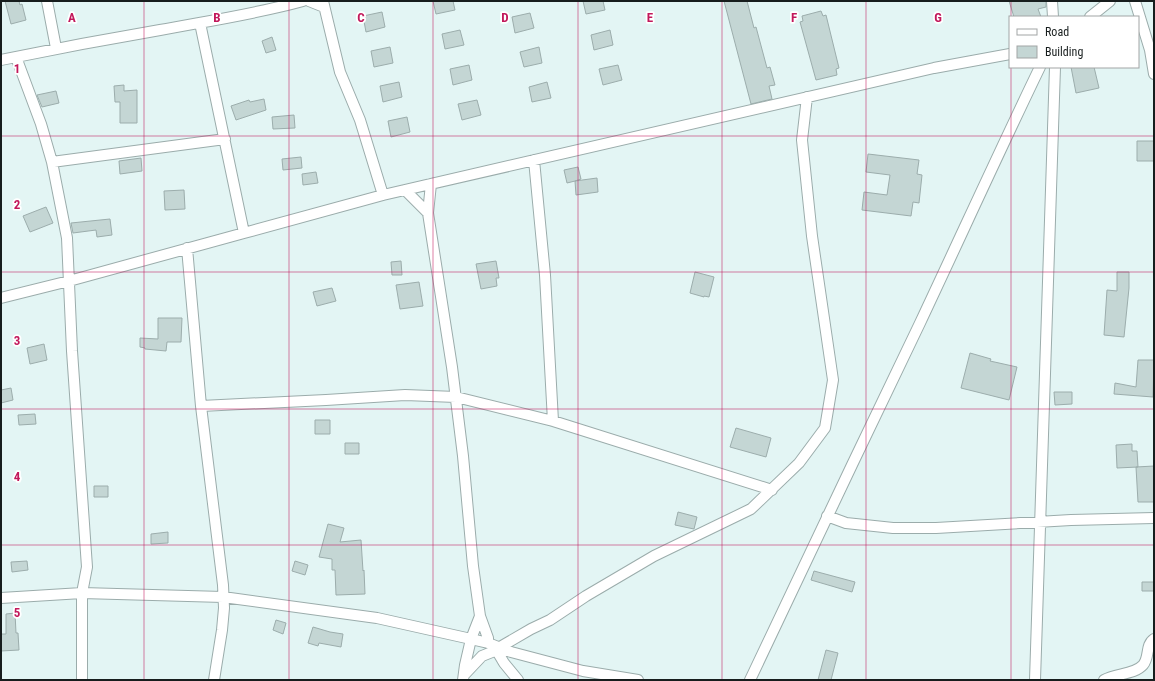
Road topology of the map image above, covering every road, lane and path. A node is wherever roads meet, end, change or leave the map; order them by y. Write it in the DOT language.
graph roads {
  1 [pos="47,1"];
  2 [pos="303,1"];
  3 [pos="309,1"];
  4 [pos="1052,1"];
  5 [pos="1110,1"];
  6 [pos="1135,1"];
  7 [pos="323,4"];
  8 [pos="1053,16"];
  9 [pos="1091,16"];
  10 [pos="200,23"];
  11 [pos="56,48"];
  12 [pos="1009,54"];
  13 [pos="16,57"];
  14 [pos="1,60"];
  15 [pos="1040,68"];
  16 [pos="1054,68"];
  17 [pos="1154,74"];
  18 [pos="807,97"];
  19 [pos="225,139"];
  20 [pos="534,160"];
  21 [pos="52,162"];
  22 [pos="431,184"];
  23 [pos="405,190"];
  24 [pos="384,195"];
  25 [pos="428,213"];
  26 [pos="244,233"];
  27 [pos="187,248"];
  28 [pos="69,281"];
  29 [pos="1,298"];
  30 [pos="456,397"];
  31 [pos="201,406"];
  32 [pos="553,421"];
  33 [pos="772,490"];
  34 [pos="827,516"];
  35 [pos="1154,517"];
  36 [pos="1041,522"];
  37 [pos="82,593"];
  38 [pos="223,597"];
  39 [pos="1,598"];
  40 [pos="480,616"];
  41 [pos="471,639"];
  42 [pos="1154,639"];
  43 [pos="512,641"];
  44 [pos="493,645"];
  45 [pos="464,677"];
  46 [pos="82,680"];
  47 [pos="214,680"];
  48 [pos="518,680"];
  49 [pos="638,680"];
  50 [pos="750,680"];
  51 [pos="1035,680"];
  52 [pos="1104,680"];
  1 -- 11 [label="street"];
  2 -- 10 [label="street"];
  3 -- 7 [label="street"];
  4 -- 8 [label="street"];
  5 -- 9 [label="street"];
  6 -- 17 [label="street"];
  7 -- 24 [label="street"];
  10 -- 11 [label="street"];
  10 -- 19 [label="street"];
  11 -- 13 [label="street"];
  12 -- 18 [label="street"];
  13 -- 14 [label="street"];
  13 -- 21 [label="street"];
  15 -- 34 [label="street"];
  16 -- 36 [label="street"];
  18 -- 20 [label="street"];
  18 -- 33 [label="street"];
  19 -- 21 [label="street"];
  19 -- 26 [label="street"];
  20 -- 22 [label="street"];
  20 -- 32 [label="street"];
  21 -- 28 [label="street"];
  22 -- 23 [label="street"];
  22 -- 25 [label="street"];
  23 -- 24 [label="street"];
  23 -- 25 [label="street"];
  24 -- 26 [label="street"];
  25 -- 30 [label="street"];
  26 -- 27 [label="street"];
  27 -- 28 [label="street"];
  27 -- 31 [label="street"];
  28 -- 29 [label="street"];
  28 -- 37 [label="street"];
  30 -- 31 [label="street"];
  30 -- 32 [label="street"];
  30 -- 40 [label="street"];
  31 -- 38 [label="street"];
  32 -- 33 [label="street"];
  33 -- 43 [label="street"];
  34 -- 36 [label="street"];
  34 -- 50 [label="street"];
  35 -- 36 [label="street"];
  36 -- 51 [label="street"];
  37 -- 38 [label="street"];
  37 -- 39 [label="street"];
  37 -- 46 [label="street"];
  38 -- 41 [label="street"];
  38 -- 47 [label="street"];
  40 -- 41 [label="street"];
  40 -- 44 [label="street"];
  41 -- 44 [label="street"];
  41 -- 45 [label="street"];
  42 -- 52 [label="street"];
  43 -- 44 [label="street"];
  43 -- 44 [label="street"];
  44 -- 45 [label="street"];
  44 -- 48 [label="street"];
  44 -- 49 [label="street"];
}
